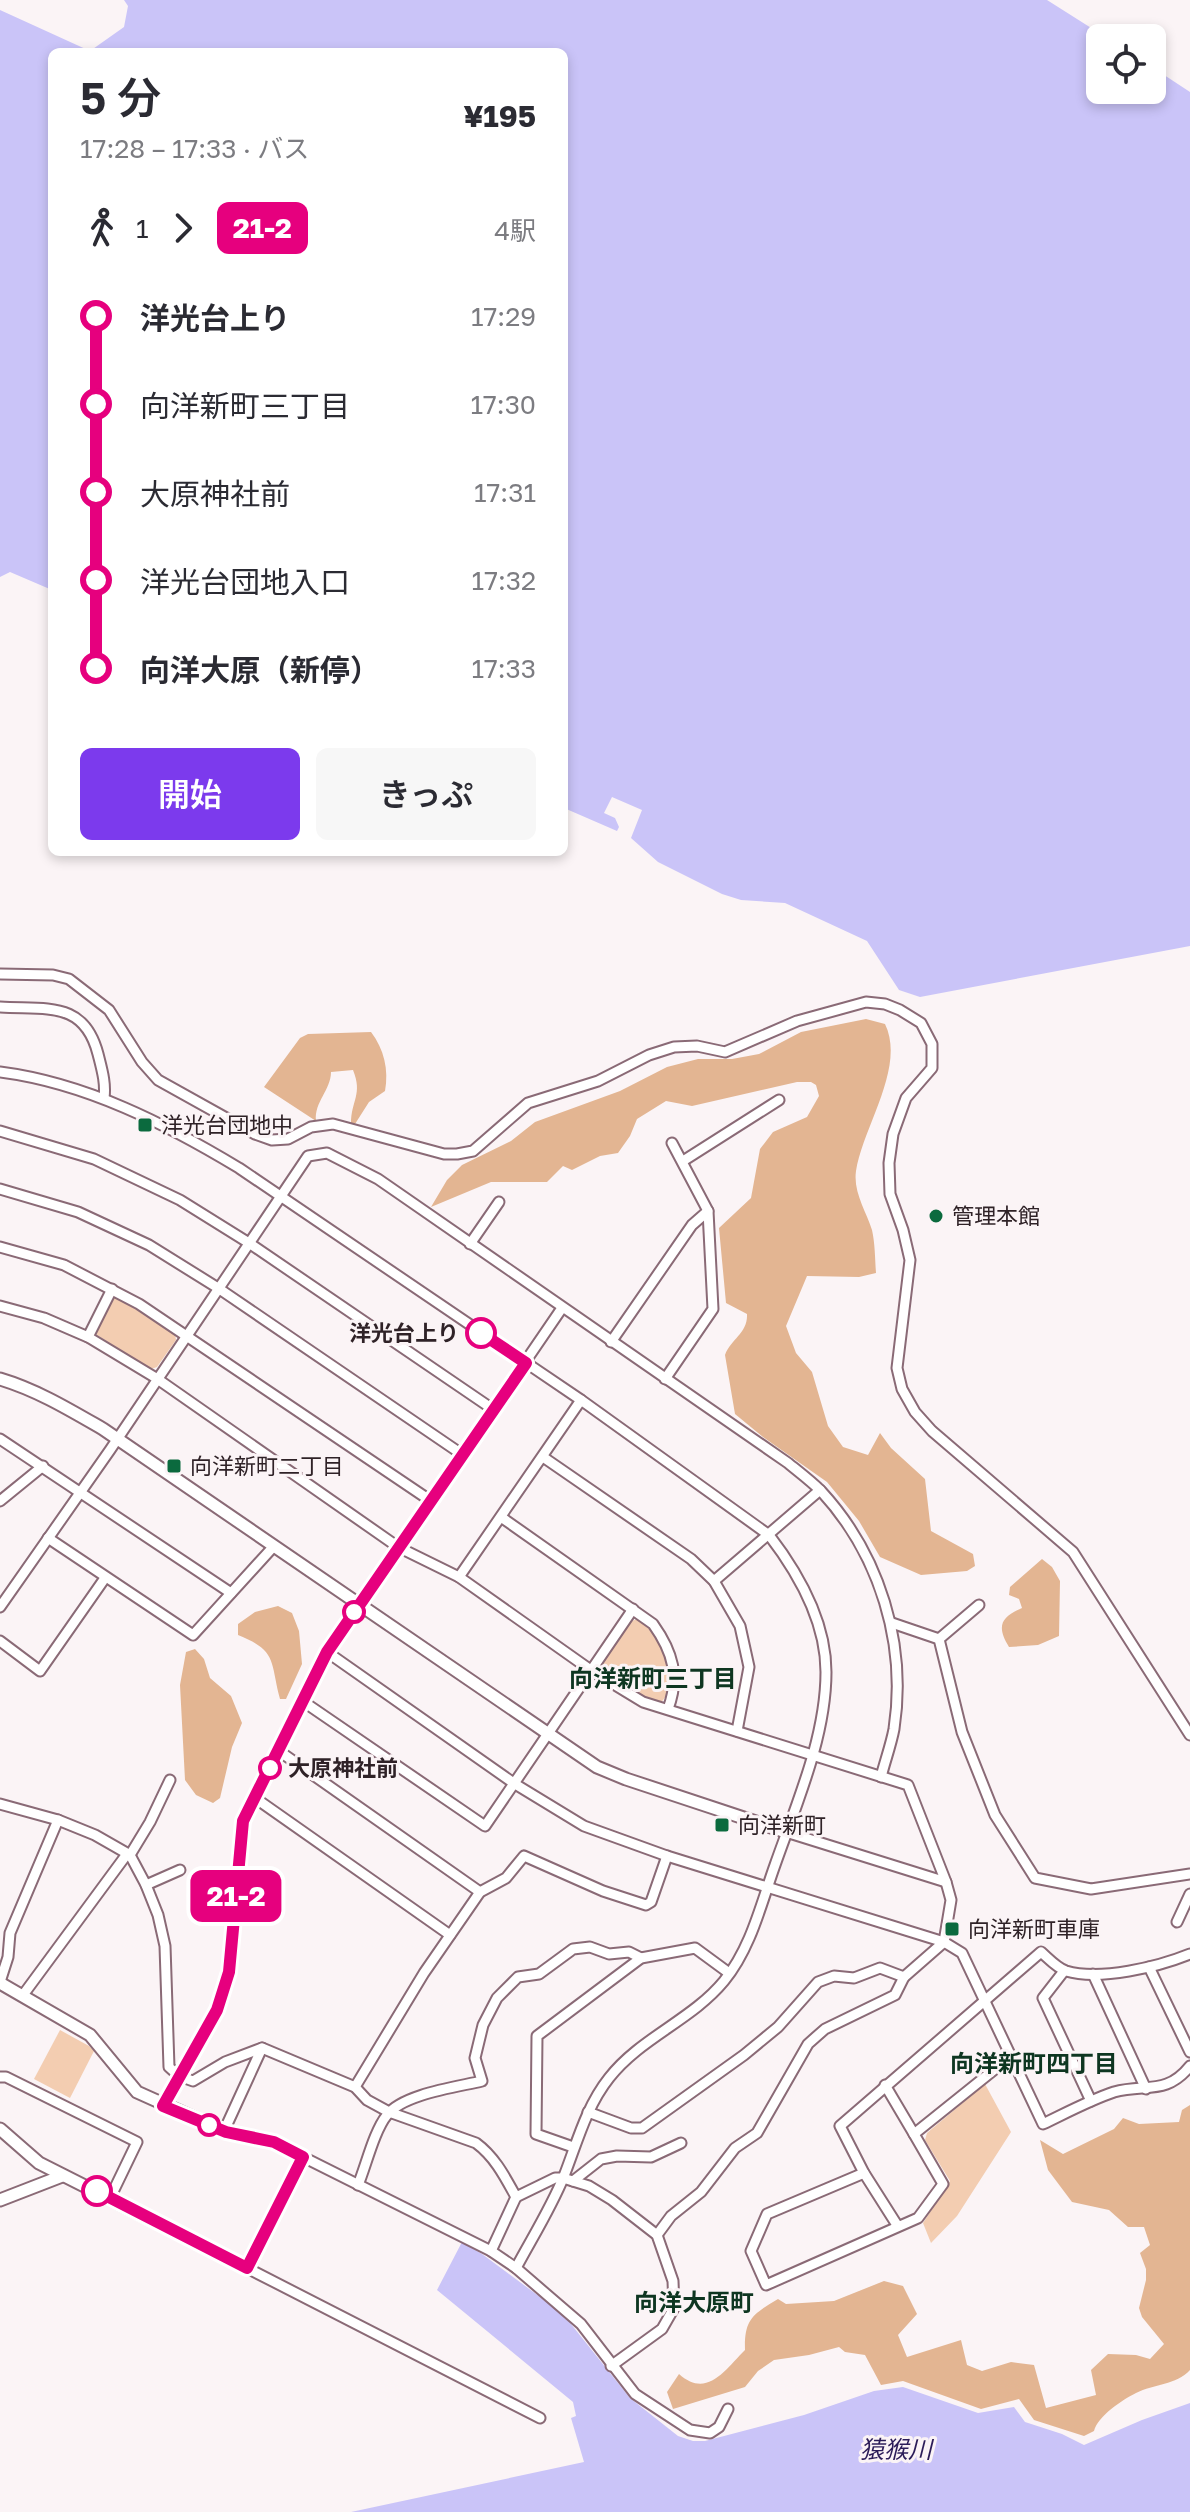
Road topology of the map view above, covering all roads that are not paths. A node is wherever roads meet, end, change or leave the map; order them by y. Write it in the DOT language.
graph roads {
  1 [pos="0,974"];
  2 [pos="0,1007"];
  3 [pos="0,1072"];
  4 [pos="104,1098"];
  5 [pos="779,1100"];
  6 [pos="0,1131"];
  7 [pos="672,1143"];
  8 [pos="683,1161"];
  9 [pos="0,1189"];
  10 [pos="282,1197"];
  11 [pos="499,1202"];
  12 [pos="708,1211"];
  13 [pos="249,1243"];
  14 [pos="470,1244"];
  15 [pos="0,1247"];
  16 [pos="218,1288"];
  17 [pos="112,1289"];
  18 [pos="0,1306"];
  19 [pos="562,1308"];
  20 [pos="187,1334"];
  21 [pos="88,1337"];
  22 [pos="611,1342"];
  23 [pos="526,1363"];
  24 [pos="156,1378"];
  25 [pos="0,1379"];
  26 [pos="665,1379"];
  27 [pos="581,1400"];
  28 [pos="494,1410"];
  29 [pos="0,1439"];
  30 [pos="117,1439"];
  31 [pos="463,1455"];
  32 [pos="543,1457"];
  33 [pos="43,1466"];
  34 [pos="820,1490"];
  35 [pos="80,1492"];
  36 [pos="0,1501"];
  37 [pos="431,1501"];
  38 [pos="501,1517"];
  39 [pos="769,1535"];
  40 [pos="48,1538"];
  41 [pos="274,1546"];
  42 [pos="398,1547"];
  43 [pos="459,1577"];
  44 [pos="105,1578"];
  45 [pos="714,1581"];
  46 [pos="231,1593"];
  47 [pos="359,1605"];
  48 [pos="979,1605"];
  49 [pos="0,1607"];
  50 [pos="633,1609"];
  51 [pos="892,1623"];
  52 [pos="939,1639"];
  53 [pos="0,1641"];
  54 [pos="327,1652"];
  55 [pos="592,1671"];
  56 [pos="301,1700"];
  57 [pos="668,1709"];
  58 [pos="737,1731"];
  59 [pos="549,1735"];
  60 [pos="1190,1735"];
  61 [pos="279,1751"];
  62 [pos="812,1755"];
  63 [pos="881,1777"];
  64 [pos="170,1780"];
  65 [pos="515,1784"];
  66 [pos="255,1798"];
  67 [pos="0,1804"];
  68 [pos="58,1820"];
  69 [pos="786,1832"];
  70 [pos="128,1855"];
  71 [pos="667,1856"];
  72 [pos="180,1870"];
  73 [pos="1190,1874"];
  74 [pos="946,1882"];
  75 [pos="146,1885"];
  76 [pos="767,1887"];
  77 [pos="480,1892"];
  78 [pos="1190,1894"];
  79 [pos="1177,1922"];
  80 [pos="450,1935"];
  81 [pos="944,1942"];
  82 [pos="1190,1954"];
  83 [pos="641,1958"];
  84 [pos="1149,1967"];
  85 [pos="1064,1971"];
  86 [pos="729,1973"];
  87 [pos="1093,1974"];
  88 [pos="904,1977"];
  89 [pos="0,1982"];
  90 [pos="23,1995"];
  91 [pos="985,2000"];
  92 [pos="262,2048"];
  93 [pos="1190,2052"];
  94 [pos="1010,2057"];
  95 [pos="1190,2066"];
  96 [pos="179,2076"];
  97 [pos="0,2077"];
  98 [pos="885,2085"];
  99 [pos="355,2087"];
  100 [pos="1146,2089"];
  101 [pos="1091,2101"];
  102 [pos="163,2106"];
  103 [pos="389,2112"];
  104 [pos="588,2112"];
  105 [pos="0,2129"];
  106 [pos="224,2131"];
  107 [pos="914,2134"];
  108 [pos="681,2143"];
  109 [pos="573,2147"];
  110 [pos="303,2157"];
  111 [pos="864,2173"];
  112 [pos="62,2176"];
  113 [pos="568,2179"];
  114 [pos="358,2185"];
  115 [pos="516,2197"];
  116 [pos="110,2198"];
  117 [pos="0,2200"];
  118 [pos="897,2225"];
  119 [pos="657,2235"];
  120 [pos="491,2251"];
  121 [pos="247,2268"];
  122 [pos="516,2268"];
  123 [pos="611,2366"];
  124 [pos="728,2409"];
  125 [pos="540,2418"];
  1 -- 60 [label="street"];
  2 -- 4 [label="street"];
  3 -- 4 [label="street"];
  4 -- 10 [label="street"];
  5 -- 8 [label="street"];
  6 -- 13 [label="street"];
  7 -- 8 [label="street"];
  8 -- 12 [label="street"];
  9 -- 16 [label="street"];
  10 -- 13 [label="street"];
  10 -- 14 [label="street"];
  10 -- 23 [label="street"];
  11 -- 14 [label="street"];
  12 -- 22 [label="street"];
  12 -- 26 [label="street"];
  13 -- 16 [label="street"];
  13 -- 28 [label="street"];
  14 -- 19 [label="street"];
  15 -- 17 [label="street"];
  16 -- 20 [label="street"];
  16 -- 31 [label="street"];
  17 -- 20 [label="street"];
  17 -- 21 [label="street"];
  18 -- 21 [label="street"];
  19 -- 22 [label="street"];
  19 -- 23 [label="street"];
  20 -- 24 [label="street"];
  20 -- 37 [label="street"];
  21 -- 24 [label="street"];
  22 -- 26 [label="street"];
  23 -- 27 [label="street"];
  23 -- 28 [label="street"];
  24 -- 30 [label="street"];
  24 -- 42 [label="street"];
  25 -- 30 [label="street"];
  26 -- 34 [label="street"];
  27 -- 32 [label="street"];
  27 -- 39 [label="street"];
  28 -- 31 [label="street"];
  29 -- 33 [label="street"];
  30 -- 35 [label="street"];
  30 -- 41 [label="street"];
  31 -- 37 [label="street"];
  32 -- 38 [label="street"];
  32 -- 45 [label="street"];
  33 -- 35 [label="street"];
  33 -- 36 [label="street"];
  34 -- 39 [label="street"];
  34 -- 51 [label="street"];
  35 -- 40 [label="street"];
  35 -- 46 [label="street"];
  37 -- 42 [label="street"];
  38 -- 43 [label="street"];
  38 -- 50 [label="street"];
  39 -- 45 [label="street"];
  39 -- 62 [label="street"];
  40 -- 44 [label="street"];
  40 -- 49 [label="street"];
  41 -- 46 [label="street"];
  41 -- 47 [label="street"];
  42 -- 43 [label="street"];
  42 -- 47 [label="street"];
  43 -- 55 [label="street"];
  44 -- 46 [label="street"];
  44 -- 53 [label="street"];
  45 -- 58 [label="street"];
  47 -- 54 [label="street"];
  47 -- 59 [label="street"];
  48 -- 52 [label="street"];
  50 -- 55 [label="street"];
  50 -- 57 [label="street"];
  51 -- 52 [label="street"];
  51 -- 63 [label="street"];
  52 -- 73 [label="street"];
  54 -- 56 [label="street"];
  54 -- 65 [label="street"];
  55 -- 57 [label="street"];
  55 -- 59 [label="street"];
  56 -- 61 [label="street"];
  56 -- 65 [label="street"];
  57 -- 58 [label="street"];
  58 -- 62 [label="street"];
  59 -- 65 [label="street"];
  59 -- 69 [label="street"];
  61 -- 66 [label="street"];
  61 -- 77 [label="street"];
  62 -- 63 [label="street"];
  62 -- 69 [label="street"];
  63 -- 74 [label="street"];
  64 -- 70 [label="street"];
  65 -- 71 [label="street"];
  66 -- 80 [label="street"];
  66 -- 96 [label="street"];
  67 -- 68 [label="street"];
  68 -- 70 [label="street"];
  68 -- 89 [label="street"];
  69 -- 74 [label="street"];
  69 -- 76 [label="street"];
  70 -- 75 [label="street"];
  70 -- 90 [label="street"];
  71 -- 76 [label="street"];
  71 -- 77 [label="street"];
  72 -- 75 [label="street"];
  74 -- 81 [label="street"];
  75 -- 96 [label="street"];
  76 -- 81 [label="street"];
  76 -- 86 [label="street"];
  77 -- 80 [label="street"];
  78 -- 79 [label="street"];
  80 -- 99 [label="street"];
  81 -- 88 [label="street"];
  81 -- 91 [label="street"];
  82 -- 84 [label="street"];
  83 -- 86 [label="street"];
  83 -- 103 [label="street"];
  83 -- 109 [label="street"];
  84 -- 87 [label="street"];
  84 -- 93 [label="street"];
  85 -- 87 [label="street"];
  85 -- 91 [label="street"];
  85 -- 101 [label="street"];
  86 -- 104 [label="street"];
  87 -- 100 [label="street"];
  88 -- 104 [label="street"];
  88 -- 119 [label="street"];
  89 -- 90 [label="street"];
  90 -- 102 [label="street"];
  91 -- 94 [label="street"];
  91 -- 98 [label="street"];
  92 -- 96 [label="street"];
  92 -- 99 [label="street"];
  92 -- 106 [label="street"];
  94 -- 101 [label="street"];
  94 -- 107 [label="street"];
  95 -- 100 [label="street"];
  96 -- 102 [label="street"];
  97 -- 116 [label="street"];
  98 -- 107 [label="street"];
  98 -- 111 [label="street"];
  99 -- 103 [label="street"];
  100 -- 101 [label="street"];
  102 -- 106 [label="street"];
  103 -- 114 [label="street"];
  103 -- 115 [label="street"];
  104 -- 109 [label="street"];
  105 -- 112 [label="street"];
  106 -- 110 [label="street"];
  107 -- 118 [label="street"];
  108 -- 113 [label="street"];
  109 -- 113 [label="street"];
  110 -- 114 [label="street"];
  110 -- 121 [label="street"];
  111 -- 118 [label="street"];
  111 -- 118 [label="street"];
  112 -- 116 [label="street"];
  112 -- 117 [label="street"];
  113 -- 115 [label="street"];
  113 -- 119 [label="street"];
  113 -- 122 [label="street"];
  114 -- 120 [label="street"];
  115 -- 120 [label="street"];
  116 -- 121 [label="street"];
  119 -- 123 [label="street"];
  120 -- 122 [label="street"];
  121 -- 125 [label="street"];
  122 -- 123 [label="street"];
  123 -- 124 [label="street"];
}
